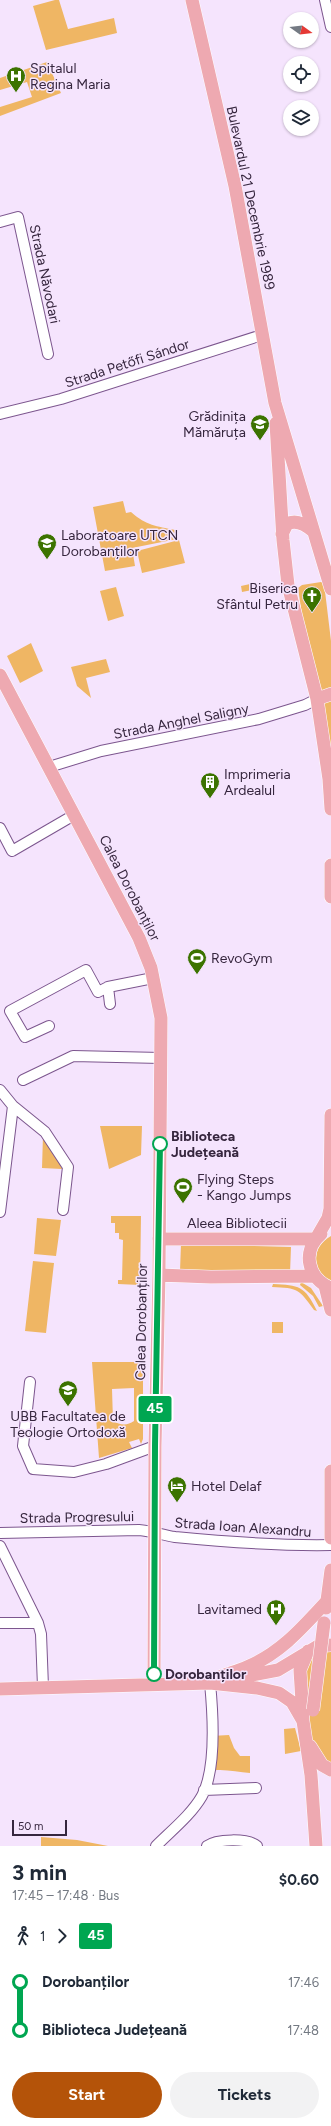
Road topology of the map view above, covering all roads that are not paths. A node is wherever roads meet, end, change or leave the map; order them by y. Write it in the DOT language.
graph roads {
  1 [pos="192,0"];
  2 [pos="325,0"];
  3 [pos="331,27"];
  4 [pos="0,222"];
  5 [pos="262,334"];
  6 [pos="48,354"];
  7 [pos="275,403"];
  8 [pos="0,414"];
  9 [pos="313,531"];
  10 [pos="282,534"];
  11 [pos="331,588"];
  12 [pos="0,675"];
  13 [pos="331,694"];
  14 [pos="317,699"];
  15 [pos="49,767"];
  16 [pos="331,809"];
  17 [pos="74,815"];
  18 [pos="0,828"];
  19 [pos="331,865"];
  20 [pos="331,897"];
  21 [pos="153,978"];
  22 [pos="108,987"];
  23 [pos="110,1004"];
  24 [pos="49,1026"];
  25 [pos="161,1058"];
  26 [pos="23,1080"];
  27 [pos="0,1090"];
  28 [pos="12,1106"];
  29 [pos="331,1115"];
  30 [pos="63,1210"];
  31 [pos="0,1212"];
  32 [pos="331,1229"];
  33 [pos="316,1238"];
  34 [pos="159,1239"];
  35 [pos="159,1275"];
  36 [pos="314,1276"];
  37 [pos="328,1287"];
  38 [pos="331,1310"];
  39 [pos="30,1382"];
  40 [pos="155,1446"];
  41 [pos="331,1471"];
  42 [pos="154,1531"];
  43 [pos="0,1533"];
  44 [pos="331,1538"];
  45 [pos="331,1545"];
  46 [pos="0,1546"];
  47 [pos="331,1570"];
  48 [pos="328,1600"];
  49 [pos="0,1623"];
  50 [pos="38,1623"];
  51 [pos="331,1645"];
  52 [pos="308,1651"];
  53 [pos="208,1683"];
  54 [pos="154,1684"];
  55 [pos="43,1687"];
  56 [pos="0,1689"];
  57 [pos="303,1721"];
  58 [pos="309,1745"];
  59 [pos="331,1770"];
  60 [pos="256,1788"];
  61 [pos="204,1790"];
  62 [pos="156,1846"];
  63 [pos="207,1846"];
  64 [pos="257,1846"];
  65 [pos="316,1846"];
  1 -- 5 [label="main road, Bulevardul 21 Decembrie 1989"];
  2 -- 3 [label="street"];
  4 -- 6 [label="street, Strada Năvodari"];
  5 -- 7 [label="main road, Bulevardul 21 Decembrie 1989"];
  5 -- 8 [label="street, Strada Petőfi Sándor"];
  7 -- 9 [label="main road, Bulevardul 21 Decembrie 1989"];
  7 -- 10 [label="main road, Bulevardul 21 Decembrie 1989"];
  9 -- 10 [label="main road"];
  9 -- 11 [label="main road, Bulevardul 21 Decembrie 1989"];
  10 -- 14 [label="main road, Bulevardul 21 Decembrie 1989"];
  12 -- 15 [label="main road, Calea Dorobanților"];
  13 -- 14 [label="main road"];
  14 -- 15 [label="street, Strada Anghel Saligny"];
  14 -- 16 [label="main road, Bulevardul 21 Decembrie 1989"];
  15 -- 17 [label="main road, Calea Dorobanților"];
  17 -- 18 [label="street"];
  17 -- 21 [label="main road, Calea Dorobanților"];
  19 -- 20 [label="main road"];
  21 -- 22 [label="street"];
  21 -- 25 [label="main road, Calea Dorobanților"];
  22 -- 23 [label="street"];
  22 -- 24 [label="street"];
  25 -- 26 [label="street"];
  25 -- 34 [label="main road, Calea Dorobanților"];
  27 -- 28 [label="street"];
  28 -- 30 [label="street"];
  28 -- 31 [label="street"];
  29 -- 33 [label="main road"];
  32 -- 33 [label="main road"];
  33 -- 34 [label="main road, Aleea Bibliotecii"];
  33 -- 36 [label="main road"];
  34 -- 35 [label="main road, Calea Dorobanților"];
  35 -- 36 [label="main road"];
  35 -- 40 [label="main road, Calea Dorobanților"];
  36 -- 37 [label="main road"];
  37 -- 38 [label="main road"];
  39 -- 40 [label="street"];
  40 -- 42 [label="main road, Calea Dorobanților"];
  41 -- 44 [label="main road"];
  42 -- 43 [label="street, Strada Progresului"];
  42 -- 45 [label="street, Strada Ioan Alexandru"];
  42 -- 54 [label="main road, Calea Dorobanților"];
  46 -- 50 [label="street"];
  47 -- 48 [label="main road"];
  48 -- 53 [label="main road"];
  48 -- 58 [label="main road, bridge"];
  49 -- 50 [label="street"];
  50 -- 55 [label="street"];
  51 -- 52 [label="main road"];
  52 -- 53 [label="main road"];
  52 -- 57 [label="main road"];
  53 -- 54 [label="main road"];
  53 -- 57 [label="main road"];
  53 -- 61 [label="street"];
  54 -- 55 [label="main road"];
  55 -- 56 [label="main road"];
  57 -- 58 [label="main road"];
  58 -- 59 [label="main road"];
  58 -- 65 [label="main road"];
  60 -- 61 [label="street"];
  61 -- 62 [label="street"];
  63 -- 64 [label="street"];
}
